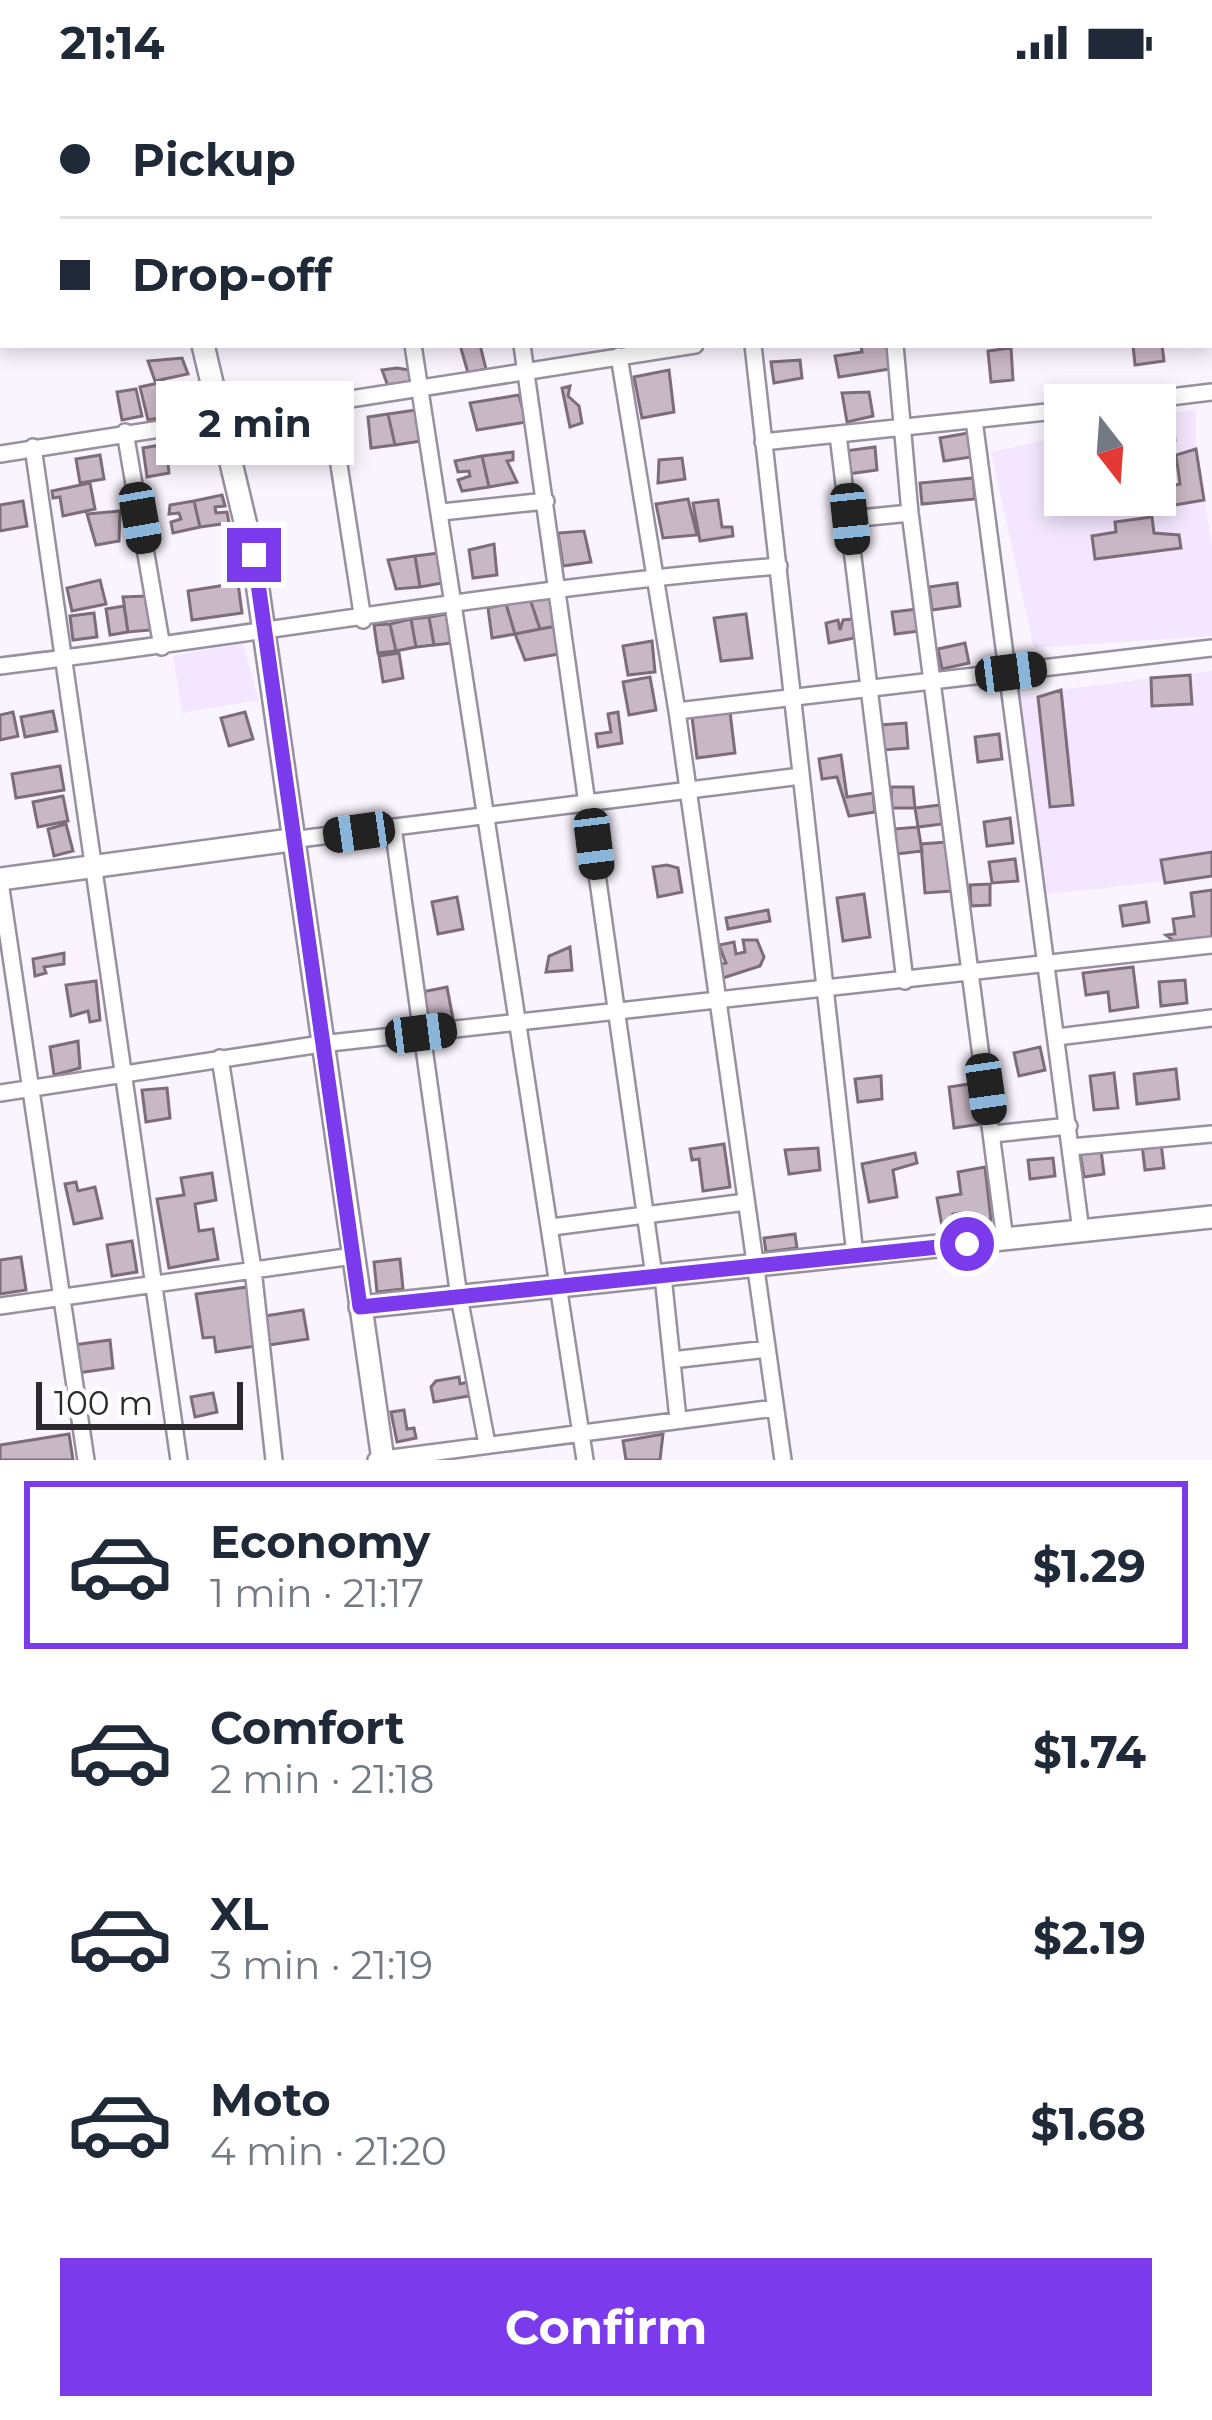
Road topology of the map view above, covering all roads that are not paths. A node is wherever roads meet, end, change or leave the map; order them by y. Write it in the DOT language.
graph roads {
  1 [pos="204,348"];
  2 [pos="414,348"];
  3 [pos="522,348"];
  4 [pos="674,348"];
  5 [pos="753,348"];
  6 [pos="895,348"];
  7 [pos="619,356"];
  8 [pos="526,370"];
  9 [pos="421,386"];
  10 [pos="1212,392"];
  11 [pos="1176,396"];
  12 [pos="329,400"];
  13 [pos="1044,412"];
  14 [pos="221,416"];
  15 [pos="974,420"];
  16 [pos="903,428"];
  17 [pos="125,432"];
  18 [pos="838,435"];
  19 [pos="764,442"];
  20 [pos="33,447"];
  21 [pos="0,454"];
  22 [pos="546,501"];
  23 [pos="442,512"];
  24 [pos="910,513"];
  25 [pos="850,519"];
  26 [pos="779,566"];
  27 [pos="656,576"];
  28 [pos="559,591"];
  29 [pos="456,605"];
  30 [pos="363,620"];
  31 [pos="264,634"];
  32 [pos="161,646"];
  33 [pos="1212,648"];
  34 [pos="62,658"];
  35 [pos="0,666"];
  36 [pos="1011,672"];
  37 [pos="935,681"];
  38 [pos="871,690"];
  39 [pos="792,698"];
  40 [pos="677,711"];
  41 [pos="801,776"];
  42 [pos="688,789"];
  43 [pos="589,802"];
  44 [pos="488,815"];
  45 [pos="393,827"];
  46 [pos="291,840"];
  47 [pos="90,867"];
  48 [pos="0,881"];
  49 [pos="1212,945"];
  50 [pos="1047,968"];
  51 [pos="971,974"];
  52 [pos="905,981"];
  53 [pos="825,990"];
  54 [pos="717,1002"];
  55 [pos="614,1012"];
  56 [pos="1212,1018"];
  57 [pos="520,1021"];
  58 [pos="421,1033"];
  59 [pos="1057,1037"];
  60 [pos="321,1044"];
  61 [pos="220,1058"];
  62 [pos="121,1072"];
  63 [pos="29,1088"];
  64 [pos="0,1093"];
  65 [pos="1069,1126"];
  66 [pos="993,1134"];
  67 [pos="1212,1134"];
  68 [pos="1071,1147"];
  69 [pos="746,1202"];
  70 [pos="645,1215"];
  71 [pos="1212,1217"];
  72 [pos="552,1227"];
  73 [pos="1081,1232"];
  74 [pos="1005,1240"];
  75 [pos="353,1256"];
  76 [pos="854,1256"];
  77 [pos="755,1266"];
  78 [pos="253,1269"];
  79 [pos="659,1276"];
  80 [pos="156,1282"];
  81 [pos="561,1286"];
  82 [pos="459,1297"];
  83 [pos="60,1298"];
  84 [pos="0,1306"];
  85 [pos="360,1307"];
  86 [pos="767,1349"];
  87 [pos="672,1360"];
  88 [pos="775,1408"];
  89 [pos="678,1419"];
  90 [pos="581,1431"];
  91 [pos="487,1444"];
  92 [pos="86,1460"];
  93 [pos="178,1460"];
  94 [pos="274,1460"];
  95 [pos="380,1460"];
  96 [pos="585,1460"];
  97 [pos="783,1460"];
  1 -- 14 [label="street"];
  2 -- 9 [label="street"];
  3 -- 8 [label="street"];
  4 -- 7 [label="street"];
  5 -- 19 [label="street"];
  6 -- 16 [label="street"];
  7 -- 8 [label="street"];
  7 -- 27 [label="street"];
  8 -- 9 [label="street"];
  8 -- 22 [label="street"];
  9 -- 12 [label="street"];
  9 -- 23 [label="street"];
  10 -- 11 [label="street"];
  12 -- 14 [label="street"];
  12 -- 30 [label="street"];
  13 -- 15 [label="street"];
  14 -- 17 [label="street"];
  14 -- 31 [label="street"];
  15 -- 16 [label="street"];
  15 -- 36 [label="street"];
  16 -- 18 [label="street"];
  16 -- 24 [label="street"];
  17 -- 20 [label="street"];
  17 -- 32 [label="street"];
  18 -- 19 [label="street"];
  18 -- 25 [label="street"];
  19 -- 26 [label="street"];
  20 -- 21 [label="street"];
  20 -- 34 [label="street"];
  22 -- 23 [label="street"];
  22 -- 28 [label="street"];
  23 -- 29 [label="street"];
  24 -- 25 [label="street"];
  24 -- 37 [label="street"];
  25 -- 38 [label="street"];
  26 -- 27 [label="street"];
  26 -- 39 [label="street"];
  27 -- 28 [label="street"];
  27 -- 40 [label="street"];
  28 -- 29 [label="street"];
  28 -- 43 [label="street"];
  29 -- 30 [label="street"];
  29 -- 44 [label="street"];
  30 -- 31 [label="street"];
  31 -- 32 [label="street"];
  31 -- 46 [label="street"];
  32 -- 34 [label="street"];
  33 -- 36 [label="street"];
  34 -- 35 [label="street"];
  34 -- 47 [label="street"];
  36 -- 37 [label="street"];
  36 -- 50 [label="street"];
  37 -- 38 [label="street"];
  37 -- 51 [label="street"];
  38 -- 39 [label="street"];
  38 -- 52 [label="street"];
  39 -- 40 [label="street"];
  39 -- 41 [label="street"];
  40 -- 42 [label="street"];
  41 -- 42 [label="street"];
  41 -- 53 [label="street"];
  42 -- 43 [label="street"];
  42 -- 54 [label="street"];
  43 -- 44 [label="street"];
  43 -- 55 [label="street"];
  44 -- 45 [label="street"];
  44 -- 57 [label="street"];
  45 -- 46 [label="street"];
  45 -- 58 [label="street"];
  46 -- 47 [label="street"];
  46 -- 60 [label="street"];
  47 -- 48 [label="street"];
  47 -- 62 [label="street"];
  48 -- 63 [label="street"];
  49 -- 50 [label="street"];
  50 -- 51 [label="street"];
  50 -- 59 [label="street"];
  51 -- 52 [label="street"];
  51 -- 66 [label="street"];
  52 -- 53 [label="street"];
  53 -- 54 [label="street"];
  53 -- 76 [label="street"];
  54 -- 55 [label="street"];
  54 -- 69 [label="street"];
  55 -- 57 [label="street"];
  55 -- 70 [label="street"];
  56 -- 59 [label="street"];
  57 -- 58 [label="street"];
  57 -- 72 [label="street"];
  58 -- 60 [label="street"];
  58 -- 82 [label="street"];
  59 -- 65 [label="street"];
  60 -- 61 [label="street"];
  60 -- 75 [label="street"];
  61 -- 62 [label="street"];
  61 -- 78 [label="street"];
  62 -- 63 [label="street"];
  62 -- 80 [label="street"];
  63 -- 64 [label="street"];
  63 -- 83 [label="street"];
  65 -- 66 [label="street"];
  65 -- 68 [label="street"];
  66 -- 74 [label="street"];
  67 -- 68 [label="street"];
  68 -- 73 [label="street"];
  69 -- 70 [label="street"];
  69 -- 77 [label="street"];
  70 -- 72 [label="street"];
  70 -- 79 [label="street"];
  71 -- 73 [label="street"];
  72 -- 81 [label="street"];
  73 -- 74 [label="street"];
  74 -- 76 [label="street"];
  75 -- 78 [label="street"];
  75 -- 85 [label="street"];
  76 -- 77 [label="street"];
  77 -- 79 [label="street"];
  77 -- 86 [label="street"];
  78 -- 80 [label="street"];
  78 -- 94 [label="street"];
  79 -- 81 [label="street"];
  79 -- 87 [label="street"];
  80 -- 83 [label="street"];
  80 -- 93 [label="street"];
  81 -- 82 [label="street"];
  81 -- 90 [label="street"];
  82 -- 85 [label="street"];
  82 -- 91 [label="street"];
  83 -- 84 [label="street"];
  83 -- 92 [label="street"];
  85 -- 95 [label="street"];
  86 -- 87 [label="street"];
  86 -- 88 [label="street"];
  87 -- 89 [label="street"];
  88 -- 89 [label="street"];
  88 -- 97 [label="street"];
  89 -- 90 [label="street"];
  90 -- 91 [label="street"];
  90 -- 96 [label="street"];
  91 -- 95 [label="street"];
}
